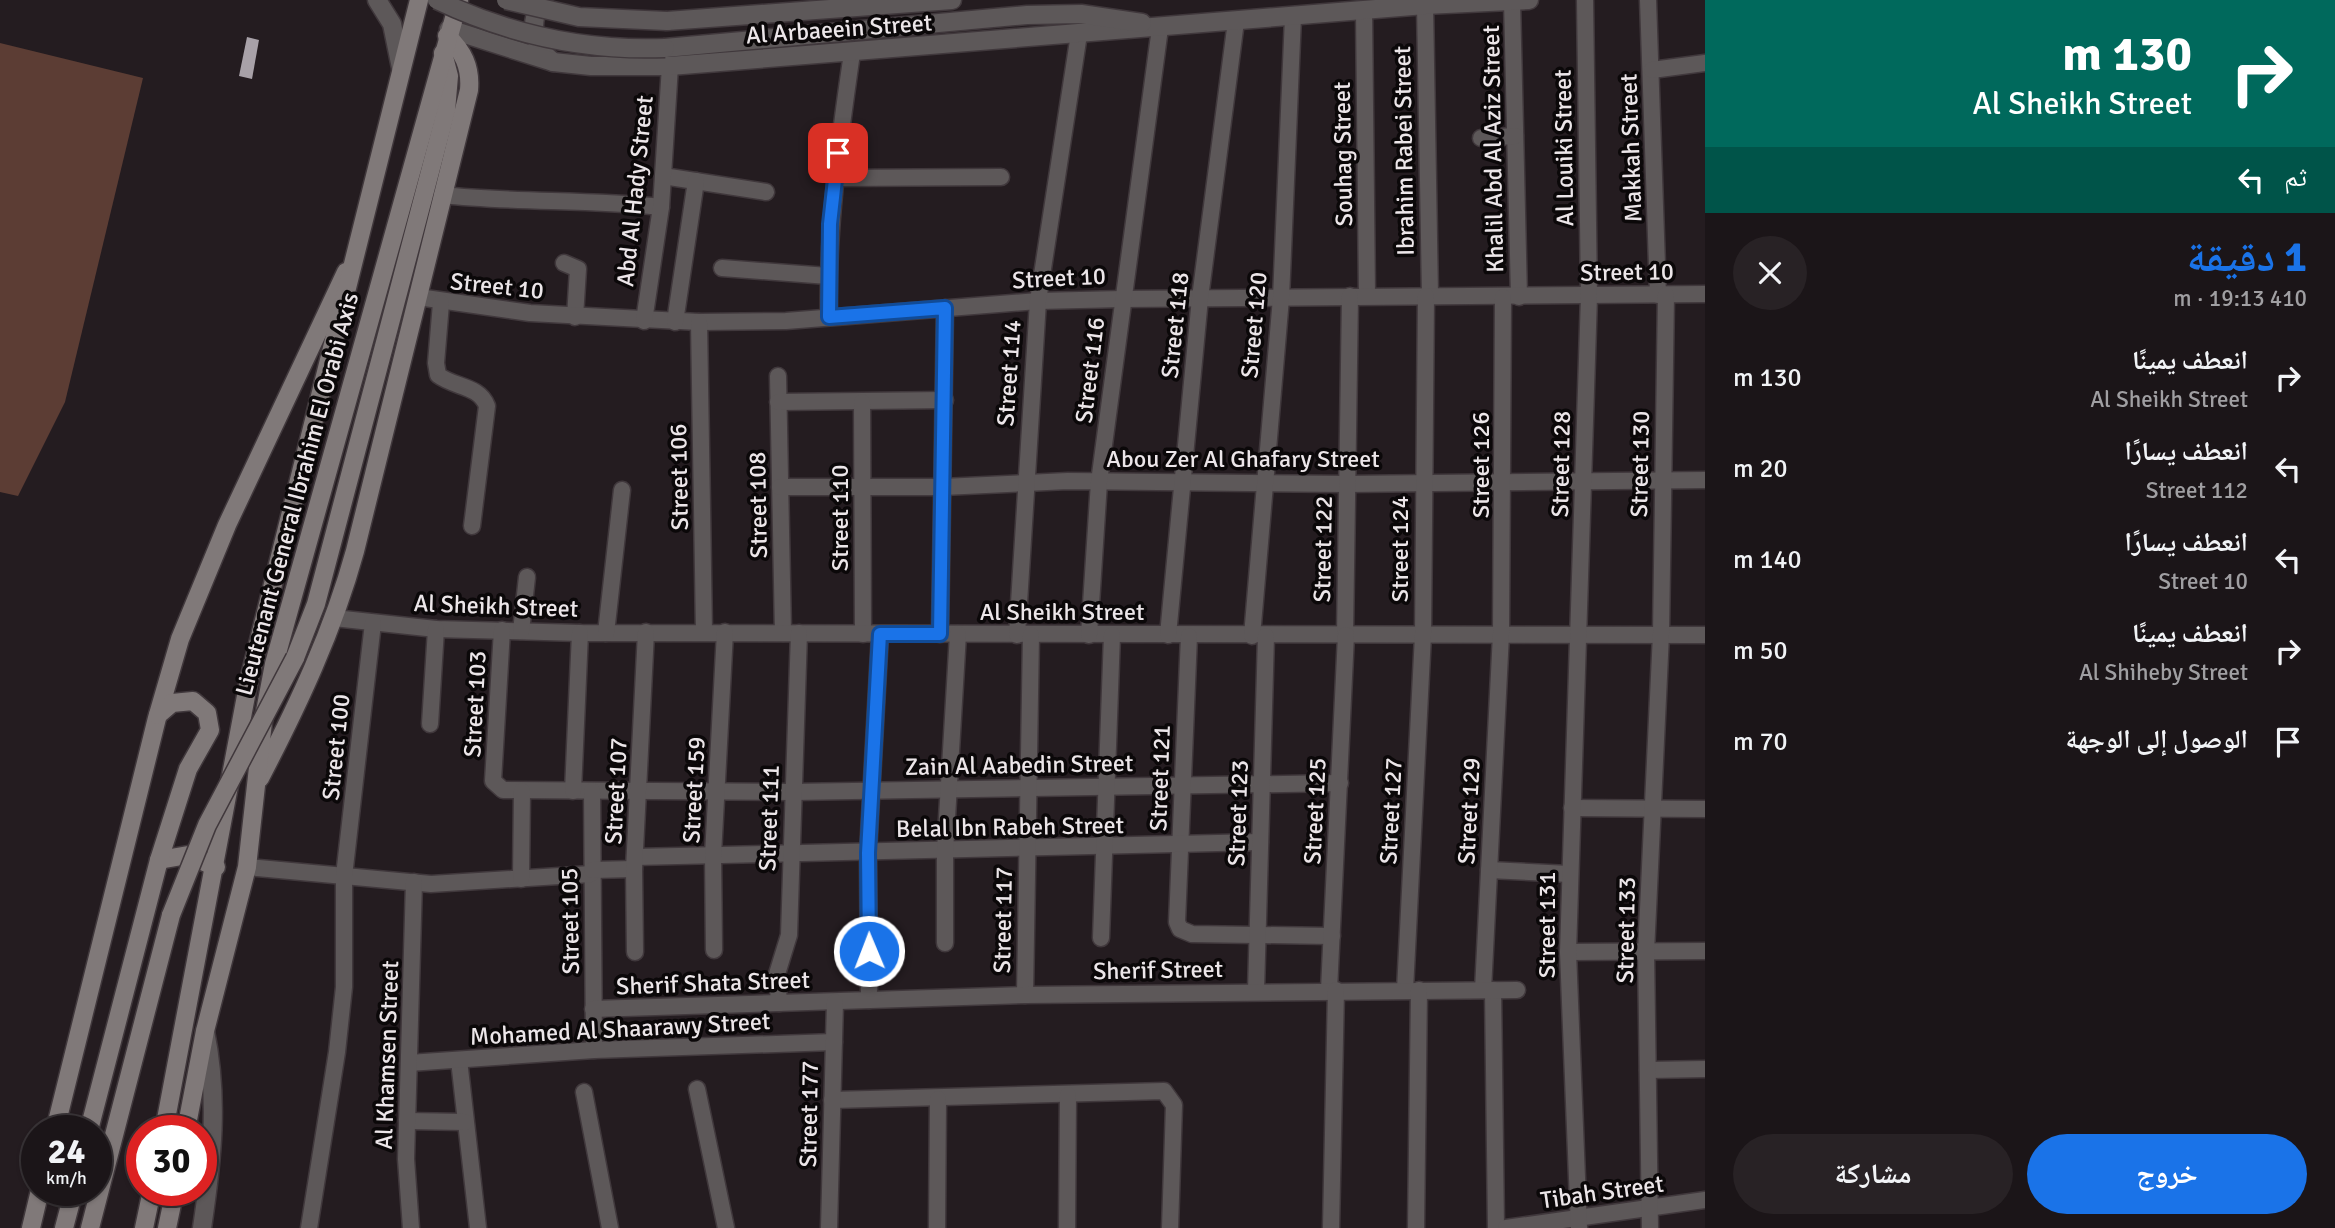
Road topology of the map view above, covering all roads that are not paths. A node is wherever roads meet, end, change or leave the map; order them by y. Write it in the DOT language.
graph roads {
  1 [pos="377,0"];
  2 [pos="419,0"];
  3 [pos="436,0"];
  4 [pos="459,0"];
  5 [pos="506,0"];
  6 [pos="543,0"];
  7 [pos="952,0"];
  8 [pos="1585,0"];
  9 [pos="1648,0"];
  10 [pos="1521,1"];
  11 [pos="1425,5"];
  12 [pos="1364,11"];
  13 [pos="1293,17"];
  14 [pos="1236,21"];
  15 [pos="1160,28"];
  16 [pos="1079,34"];
  17 [pos="446,39"];
  18 [pos="852,53"];
  19 [pos="553,62"];
  20 [pos="1705,63"];
  21 [pos="670,66"];
  22 [pos="1652,70"];
  23 [pos="401,73"];
  24 [pos="1515,136"];
  25 [pos="1481,138"];
  26 [pos="663,176"];
  27 [pos="1001,177"];
  28 [pos="834,178"];
  29 [pos="696,181"];
  30 [pos="766,192"];
  31 [pos="442,195"];
  32 [pos="662,207"];
  33 [pos="359,247"];
  34 [pos="564,263"];
  35 [pos="722,268"];
  36 [pos="828,276"];
  37 [pos="1705,294"];
  38 [pos="1662,295"];
  39 [pos="1350,296"];
  40 [pos="1367,296"];
  41 [pos="1428,296"];
  42 [pos="1589,296"];
  43 [pos="418,297"];
  44 [pos="1511,297"];
  45 [pos="1200,298"];
  46 [pos="1281,298"];
  47 [pos="1122,299"];
  48 [pos="1038,301"];
  49 [pos="442,303"];
  50 [pos="945,308"];
  51 [pos="575,317"];
  52 [pos="829,317"];
  53 [pos="645,320"];
  54 [pos="675,321"];
  55 [pos="699,323"];
  56 [pos="778,376"];
  57 [pos="944,400"];
  58 [pos="778,402"];
  59 [pos="862,402"];
  60 [pos="1504,480"];
  61 [pos="1705,480"];
  62 [pos="1584,481"];
  63 [pos="1099,482"];
  64 [pos="1422,482"];
  65 [pos="1663,482"];
  66 [pos="1181,483"];
  67 [pos="1262,483"];
  68 [pos="1024,484"];
  69 [pos="1346,484"];
  70 [pos="863,486"];
  71 [pos="780,487"];
  72 [pos="943,487"];
  73 [pos="622,490"];
  74 [pos="472,526"];
  75 [pos="527,577"];
  76 [pos="334,618"];
  77 [pos="373,623"];
  78 [pos="436,629"];
  79 [pos="502,630"];
  80 [pos="521,631"];
  81 [pos="646,632"];
  82 [pos="704,632"];
  83 [pos="725,632"];
  84 [pos="580,633"];
  85 [pos="606,633"];
  86 [pos="791,633"];
  87 [pos="1580,633"];
  88 [pos="863,634"];
  89 [pos="880,634"];
  90 [pos="940,634"];
  91 [pos="958,634"];
  92 [pos="1501,634"];
  93 [pos="1661,634"];
  94 [pos="1024,635"];
  95 [pos="1089,635"];
  96 [pos="1112,635"];
  97 [pos="1168,635"];
  98 [pos="1345,635"];
  99 [pos="1423,635"];
  100 [pos="1705,635"];
  101 [pos="1189,636"];
  102 [pos="1259,636"];
  103 [pos="157,718"];
  104 [pos="430,724"];
  105 [pos="493,781"];
  106 [pos="1340,783"];
  107 [pos="257,784"];
  108 [pos="1183,784"];
  109 [pos="1262,784"];
  110 [pos="1106,785"];
  111 [pos="1028,786"];
  112 [pos="949,789"];
  113 [pos="522,791"];
  114 [pos="573,791"];
  115 [pos="592,791"];
  116 [pos="872,791"];
  117 [pos="639,792"];
  118 [pos="793,792"];
  119 [pos="717,793"];
  120 [pos="1572,808"];
  121 [pos="1653,808"];
  122 [pos="1705,809"];
  123 [pos="1260,842"];
  124 [pos="1180,846"];
  125 [pos="1027,849"];
  126 [pos="1103,849"];
  127 [pos="945,851"];
  128 [pos="790,853"];
  129 [pos="868,853"];
  130 [pos="713,855"];
  131 [pos="159,860"];
  132 [pos="634,863"];
  133 [pos="216,867"];
  134 [pos="247,867"];
  135 [pos="1489,870"];
  136 [pos="592,872"];
  137 [pos="1569,874"];
  138 [pos="344,876"];
  139 [pos="521,879"];
  140 [pos="414,882"];
  141 [pos="1257,933"];
  142 [pos="1332,936"];
  143 [pos="1101,938"];
  144 [pos="945,943"];
  145 [pos="715,950"];
  146 [pos="1705,951"];
  147 [pos="635,952"];
  148 [pos="1568,952"];
  149 [pos="1646,952"];
  150 [pos="1256,990"];
  151 [pos="1333,990"];
  152 [pos="1412,990"];
  153 [pos="1488,990"];
  154 [pos="1517,990"];
  155 [pos="1025,995"];
  156 [pos="869,1000"];
  157 [pos="835,1002"];
  158 [pos="779,1003"];
  159 [pos="593,1009"];
  160 [pos="205,1031"];
  161 [pos="834,1042"];
  162 [pos="594,1050"];
  163 [pos="459,1060"];
  164 [pos="409,1063"];
  165 [pos="1705,1069"];
  166 [pos="1648,1070"];
  167 [pos="697,1089"];
  168 [pos="583,1092"];
  169 [pos="1068,1095"];
  170 [pos="938,1099"];
  171 [pos="832,1100"];
  172 [pos="59,1115"];
  173 [pos="93,1115"];
  174 [pos="167,1115"];
  175 [pos="189,1115"];
  176 [pos="407,1121"];
  177 [pos="465,1122"];
  178 [pos="1705,1200"];
  179 [pos="36,1206"];
  180 [pos="70,1206"];
  181 [pos="149,1206"];
  182 [pos="171,1206"];
  183 [pos="1650,1208"];
  184 [pos="1579,1223"];
  185 [pos="31,1228"];
  186 [pos="64,1228"];
  187 [pos="90,1228"];
  188 [pos="144,1228"];
  189 [pos="167,1228"];
  190 [pos="202,1228"];
  191 [pos="309,1228"];
  192 [pos="411,1228"];
  193 [pos="475,1228"];
  194 [pos="610,1228"];
  195 [pos="726,1228"];
  196 [pos="830,1228"];
  197 [pos="937,1228"];
  198 [pos="1067,1228"];
  199 [pos="1170,1228"];
  200 [pos="1331,1228"];
  201 [pos="1416,1228"];
  202 [pos="1496,1228"];
  203 [pos="1506,1228"];
  204 [pos="1650,1228"];
  1 -- 23 [label="street"];
  2 -- 23 [label="main road, Lieutenant General Ibrahim El Orabi Axis"];
  3 -- 15 [label="street, bridge"];
  4 -- 17 [label="main road, Lieutenant General Ibrahim El Orabi Axis"];
  5 -- 7 [label="street, bridge"];
  6 -- 19 [label="street"];
  8 -- 42 [label="street, Al Louiki Street"];
  9 -- 22 [label="street, Makkah Street"];
  10 -- 11 [label="street, Al Arbaeein Street"];
  10 -- 24 [label="street, Khalil Abd Al Aziz Street"];
  11 -- 12 [label="street, Al Arbaeein Street"];
  11 -- 41 [label="street, Ibrahim Rabei Street"];
  12 -- 13 [label="street, Al Arbaeein Street"];
  12 -- 40 [label="street, Souhag Street"];
  13 -- 14 [label="street, Al Arbaeein Street"];
  13 -- 46 [label="street, Street 120"];
  14 -- 15 [label="street, Al Arbaeein Street"];
  14 -- 45 [label="street, Street 118"];
  15 -- 16 [label="street, Al Arbaeein Street"];
  15 -- 47 [label="street, Street 116"];
  16 -- 18 [label="street, Al Arbaeein Street"];
  16 -- 48 [label="street, Street 114"];
  17 -- 19 [label="street, Al Arbaeein Street"];
  17 -- 31 [label="main road"];
  17 -- 107 [label="main road, Lieutenant General Ibrahim El Orabi Axis"];
  17 -- 187 [label="main road, bridge"];
  18 -- 21 [label="street, Al Arbaeein Street"];
  18 -- 28 [label="street"];
  19 -- 21 [label="street, Al Arbaeein Street"];
  20 -- 22 [label="street"];
  21 -- 26 [label="street, Abd Al Hady Street"];
  22 -- 38 [label="street, Makkah Street"];
  23 -- 33 [label="main road, Lieutenant General Ibrahim El Orabi Axis"];
  24 -- 25 [label="street"];
  24 -- 44 [label="street, Khalil Abd Al Aziz Street"];
  26 -- 29 [label="street"];
  26 -- 32 [label="street, Abd Al Hady Street"];
  27 -- 28 [label="street"];
  28 -- 36 [label="street"];
  29 -- 30 [label="street"];
  29 -- 54 [label="street"];
  31 -- 32 [label="street"];
  31 -- 43 [label="main road"];
  32 -- 53 [label="street, Abd Al Hady Street"];
  33 -- 103 [label="main road"];
  33 -- 133 [label="main road, Lieutenant General Ibrahim El Orabi Axis"];
  34 -- 51 [label="street"];
  35 -- 36 [label="street"];
  36 -- 52 [label="street"];
  37 -- 38 [label="street, Street 10"];
  38 -- 42 [label="street, Street 10"];
  38 -- 65 [label="street, Street 130"];
  39 -- 40 [label="street, Street 10"];
  39 -- 46 [label="street, Street 10"];
  39 -- 69 [label="street, Street 122"];
  40 -- 41 [label="street, Street 10"];
  41 -- 44 [label="street, Street 10"];
  41 -- 64 [label="street, Street 124"];
  42 -- 44 [label="street, Street 10"];
  42 -- 62 [label="street, Street 128"];
  43 -- 49 [label="street, Street 10"];
  43 -- 76 [label="main road"];
  44 -- 60 [label="street, Street 126"];
  45 -- 46 [label="street, Street 10"];
  45 -- 47 [label="street, Street 10"];
  45 -- 66 [label="street, Street 118"];
  46 -- 67 [label="street, Street 120"];
  47 -- 48 [label="street, Street 10"];
  47 -- 63 [label="street, Street 116"];
  48 -- 50 [label="street, Street 10"];
  48 -- 68 [label="street, Street 114"];
  49 -- 51 [label="street, Street 10"];
  49 -- 74 [label="street"];
  50 -- 52 [label="street, Street 10"];
  50 -- 57 [label="street"];
  51 -- 53 [label="street, Street 10"];
  52 -- 55 [label="street, Street 10"];
  53 -- 54 [label="street, Street 10"];
  54 -- 55 [label="street, Street 10"];
  55 -- 82 [label="street, Street 106"];
  56 -- 58 [label="street, Street 108"];
  57 -- 59 [label="street"];
  57 -- 72 [label="street"];
  58 -- 59 [label="street"];
  58 -- 71 [label="street, Street 108"];
  59 -- 70 [label="street, Street 110"];
  60 -- 62 [label="street, Abou Zer Al Ghafary Street"];
  60 -- 64 [label="street, Abou Zer Al Ghafary Street"];
  60 -- 92 [label="street, Street 126"];
  61 -- 65 [label="street, Abou Zer Al Ghafary Street"];
  62 -- 65 [label="street, Abou Zer Al Ghafary Street"];
  62 -- 87 [label="street, Street 128"];
  63 -- 66 [label="street, Abou Zer Al Ghafary Street"];
  63 -- 68 [label="street, Abou Zer Al Ghafary Street"];
  63 -- 95 [label="street, Street 116"];
  64 -- 69 [label="street, Abou Zer Al Ghafary Street"];
  64 -- 99 [label="street, Street 124"];
  65 -- 93 [label="street, Street 130"];
  66 -- 67 [label="street, Abou Zer Al Ghafary Street"];
  66 -- 97 [label="street, Street 118"];
  67 -- 69 [label="street, Abou Zer Al Ghafary Street"];
  67 -- 102 [label="street, Street 120"];
  68 -- 72 [label="street, Abou Zer Al Ghafary Street"];
  68 -- 94 [label="street, Street 114"];
  69 -- 98 [label="street, Street 122"];
  70 -- 71 [label="street, Abou Zer Al Ghafary Street"];
  70 -- 72 [label="street, Abou Zer Al Ghafary Street"];
  70 -- 88 [label="street, Street 110"];
  71 -- 86 [label="street, Street 108"];
  72 -- 90 [label="street"];
  73 -- 85 [label="street"];
  75 -- 80 [label="street"];
  76 -- 77 [label="street, Al Sheikh Street"];
  76 -- 107 [label="main road"];
  77 -- 78 [label="street, Al Sheikh Street"];
  77 -- 138 [label="street, Street 100"];
  78 -- 79 [label="street, Al Sheikh Street"];
  78 -- 104 [label="street"];
  79 -- 80 [label="street, Al Sheikh Street"];
  79 -- 105 [label="street, Street 103"];
  80 -- 84 [label="street, Al Sheikh Street"];
  81 -- 82 [label="street, Al Sheikh Street"];
  81 -- 85 [label="street, Al Sheikh Street"];
  81 -- 117 [label="street, Street 107"];
  82 -- 83 [label="street, Al Sheikh Street"];
  83 -- 86 [label="street, Al Sheikh Street"];
  83 -- 119 [label="street, Street 159"];
  84 -- 85 [label="street, Al Sheikh Street"];
  84 -- 114 [label="street"];
  86 -- 88 [label="street, Al Sheikh Street"];
  86 -- 118 [label="street, Street 111"];
  87 -- 92 [label="street, Al Sheikh Street"];
  87 -- 93 [label="street, Al Sheikh Street"];
  87 -- 120 [label="street, Street 131"];
  88 -- 89 [label="street, Al Sheikh Street"];
  89 -- 90 [label="street, Al Sheikh Street"];
  89 -- 116 [label="street"];
  90 -- 91 [label="street, Al Sheikh Street"];
  91 -- 94 [label="street, Al Sheikh Street"];
  91 -- 112 [label="street"];
  92 -- 99 [label="street, Al Sheikh Street"];
  92 -- 135 [label="street, Street 129"];
  93 -- 100 [label="street, Al Sheikh Street"];
  93 -- 121 [label="street, Street 133"];
  94 -- 95 [label="street, Al Sheikh Street"];
  94 -- 111 [label="street, Street 117"];
  95 -- 96 [label="street, Al Sheikh Street"];
  96 -- 97 [label="street, Al Sheikh Street"];
  96 -- 110 [label="street"];
  97 -- 101 [label="street, Al Sheikh Street"];
  98 -- 99 [label="street, Al Sheikh Street"];
  98 -- 102 [label="street, Al Sheikh Street"];
  98 -- 106 [label="street, Street 125"];
  99 -- 152 [label="street, Street 127"];
  101 -- 102 [label="street, Al Sheikh Street"];
  101 -- 108 [label="street, Street 121"];
  102 -- 109 [label="street, Street 123"];
  103 -- 131 [label="main road"];
  103 -- 172 [label="main road"];
  105 -- 113 [label="street, Zain Al Aabedin Street"];
  106 -- 109 [label="street, Zain Al Aabedin Street"];
  106 -- 142 [label="street, Street 125"];
  107 -- 134 [label="main road, Lieutenant General Ibrahim El Orabi Axis"];
  108 -- 109 [label="street, Zain Al Aabedin Street"];
  108 -- 110 [label="street, Zain Al Aabedin Street"];
  108 -- 124 [label="street, Street 121"];
  109 -- 123 [label="street, Street 123"];
  110 -- 111 [label="street, Zain Al Aabedin Street"];
  110 -- 126 [label="street"];
  111 -- 112 [label="street, Zain Al Aabedin Street"];
  111 -- 125 [label="street, Street 117"];
  112 -- 116 [label="street, Zain Al Aabedin Street"];
  112 -- 127 [label="street"];
  113 -- 114 [label="street, Zain Al Aabedin Street"];
  113 -- 139 [label="street"];
  114 -- 115 [label="street, Zain Al Aabedin Street"];
  115 -- 117 [label="street, Zain Al Aabedin Street"];
  115 -- 136 [label="street, Street 105"];
  116 -- 118 [label="street, Zain Al Aabedin Street"];
  116 -- 129 [label="street"];
  117 -- 119 [label="street, Zain Al Aabedin Street"];
  117 -- 132 [label="street, Street 107"];
  118 -- 119 [label="street, Zain Al Aabedin Street"];
  118 -- 128 [label="street, Street 111"];
  119 -- 130 [label="street, Street 159"];
  120 -- 121 [label="street"];
  120 -- 137 [label="street, Street 131"];
  121 -- 122 [label="street"];
  121 -- 149 [label="street, Street 133"];
  123 -- 124 [label="street, Belal Ibn Rabeh Street"];
  123 -- 141 [label="street, Street 123"];
  124 -- 126 [label="street, Belal Ibn Rabeh Street"];
  124 -- 141 [label="street, Street 121"];
  125 -- 126 [label="street, Belal Ibn Rabeh Street"];
  125 -- 127 [label="street, Belal Ibn Rabeh Street"];
  125 -- 155 [label="street, Street 117"];
  126 -- 143 [label="street"];
  127 -- 129 [label="street, Belal Ibn Rabeh Street"];
  127 -- 144 [label="street"];
  128 -- 129 [label="street, Belal Ibn Rabeh Street"];
  128 -- 130 [label="street, Belal Ibn Rabeh Street"];
  128 -- 158 [label="street, Street 111"];
  129 -- 156 [label="street"];
  130 -- 132 [label="street, Belal Ibn Rabeh Street"];
  130 -- 145 [label="street, Street 159"];
  131 -- 133 [label="main road"];
  131 -- 173 [label="main road"];
  132 -- 136 [label="street, Belal Ibn Rabeh Street"];
  132 -- 147 [label="street, Street 107"];
  133 -- 174 [label="main road, Lieutenant General Ibrahim El Orabi Axis"];
  134 -- 138 [label="street, Belal Ibn Rabeh Street"];
  134 -- 160 [label="main road, Lieutenant General Ibrahim El Orabi Axis"];
  135 -- 137 [label="street"];
  135 -- 153 [label="street, Street 129"];
  136 -- 139 [label="street, Belal Ibn Rabeh Street"];
  136 -- 159 [label="street, Street 105"];
  137 -- 148 [label="street, Street 131"];
  138 -- 140 [label="street, Belal Ibn Rabeh Street"];
  138 -- 191 [label="street, Street 100"];
  139 -- 140 [label="street, Belal Ibn Rabeh Street"];
  140 -- 164 [label="street, Al Khamsen Street"];
  141 -- 142 [label="street"];
  141 -- 150 [label="street, Street 123"];
  142 -- 151 [label="street, Street 125"];
  146 -- 149 [label="street"];
  148 -- 149 [label="street"];
  148 -- 184 [label="street, Street 131"];
  149 -- 166 [label="street, Street 133"];
  150 -- 151 [label="street, Sherif Street"];
  150 -- 155 [label="street, Sherif Street"];
  151 -- 152 [label="street, Sherif Street"];
  151 -- 200 [label="street, Street 125"];
  152 -- 153 [label="street, Sherif Street"];
  152 -- 201 [label="street, Street 127"];
  153 -- 154 [label="street"];
  153 -- 202 [label="street, Street 129"];
  155 -- 156 [label="street, Sherif Street"];
  156 -- 157 [label="street, Sherif Street"];
  157 -- 158 [label="street, Sherif Shata Street"];
  157 -- 161 [label="street, Street 177"];
  158 -- 159 [label="street, Sherif Shata Street"];
  159 -- 162 [label="street, Street 105"];
  160 -- 175 [label="main road, Lieutenant General Ibrahim El Orabi Axis"];
  160 -- 190 [label="street"];
  161 -- 162 [label="street, Mohamed Al Shaarawy Street"];
  161 -- 171 [label="street, Street 177"];
  162 -- 163 [label="street, Mohamed Al Shaarawy Street"];
  163 -- 164 [label="street, Mohamed Al Shaarawy Street"];
  163 -- 177 [label="street"];
  164 -- 176 [label="street, Al Khamsen Street"];
  165 -- 166 [label="street"];
  166 -- 183 [label="street, Street 133"];
  167 -- 195 [label="street"];
  168 -- 194 [label="street"];
  169 -- 170 [label="street"];
  169 -- 198 [label="street"];
  169 -- 199 [label="street"];
  170 -- 171 [label="street"];
  170 -- 197 [label="street"];
  171 -- 196 [label="street, Street 177"];
  176 -- 177 [label="street"];
  176 -- 192 [label="street, Al Khamsen Street"];
  177 -- 193 [label="street"];
  178 -- 183 [label="street, Tibah Street"];
  179 -- 185 [label="main road"];
  180 -- 186 [label="main road"];
  181 -- 188 [label="main road"];
  182 -- 189 [label="main road"];
  183 -- 184 [label="street, Tibah Street"];
  183 -- 204 [label="street, Street 133"];
  184 -- 203 [label="street, Tibah Street"];
}
